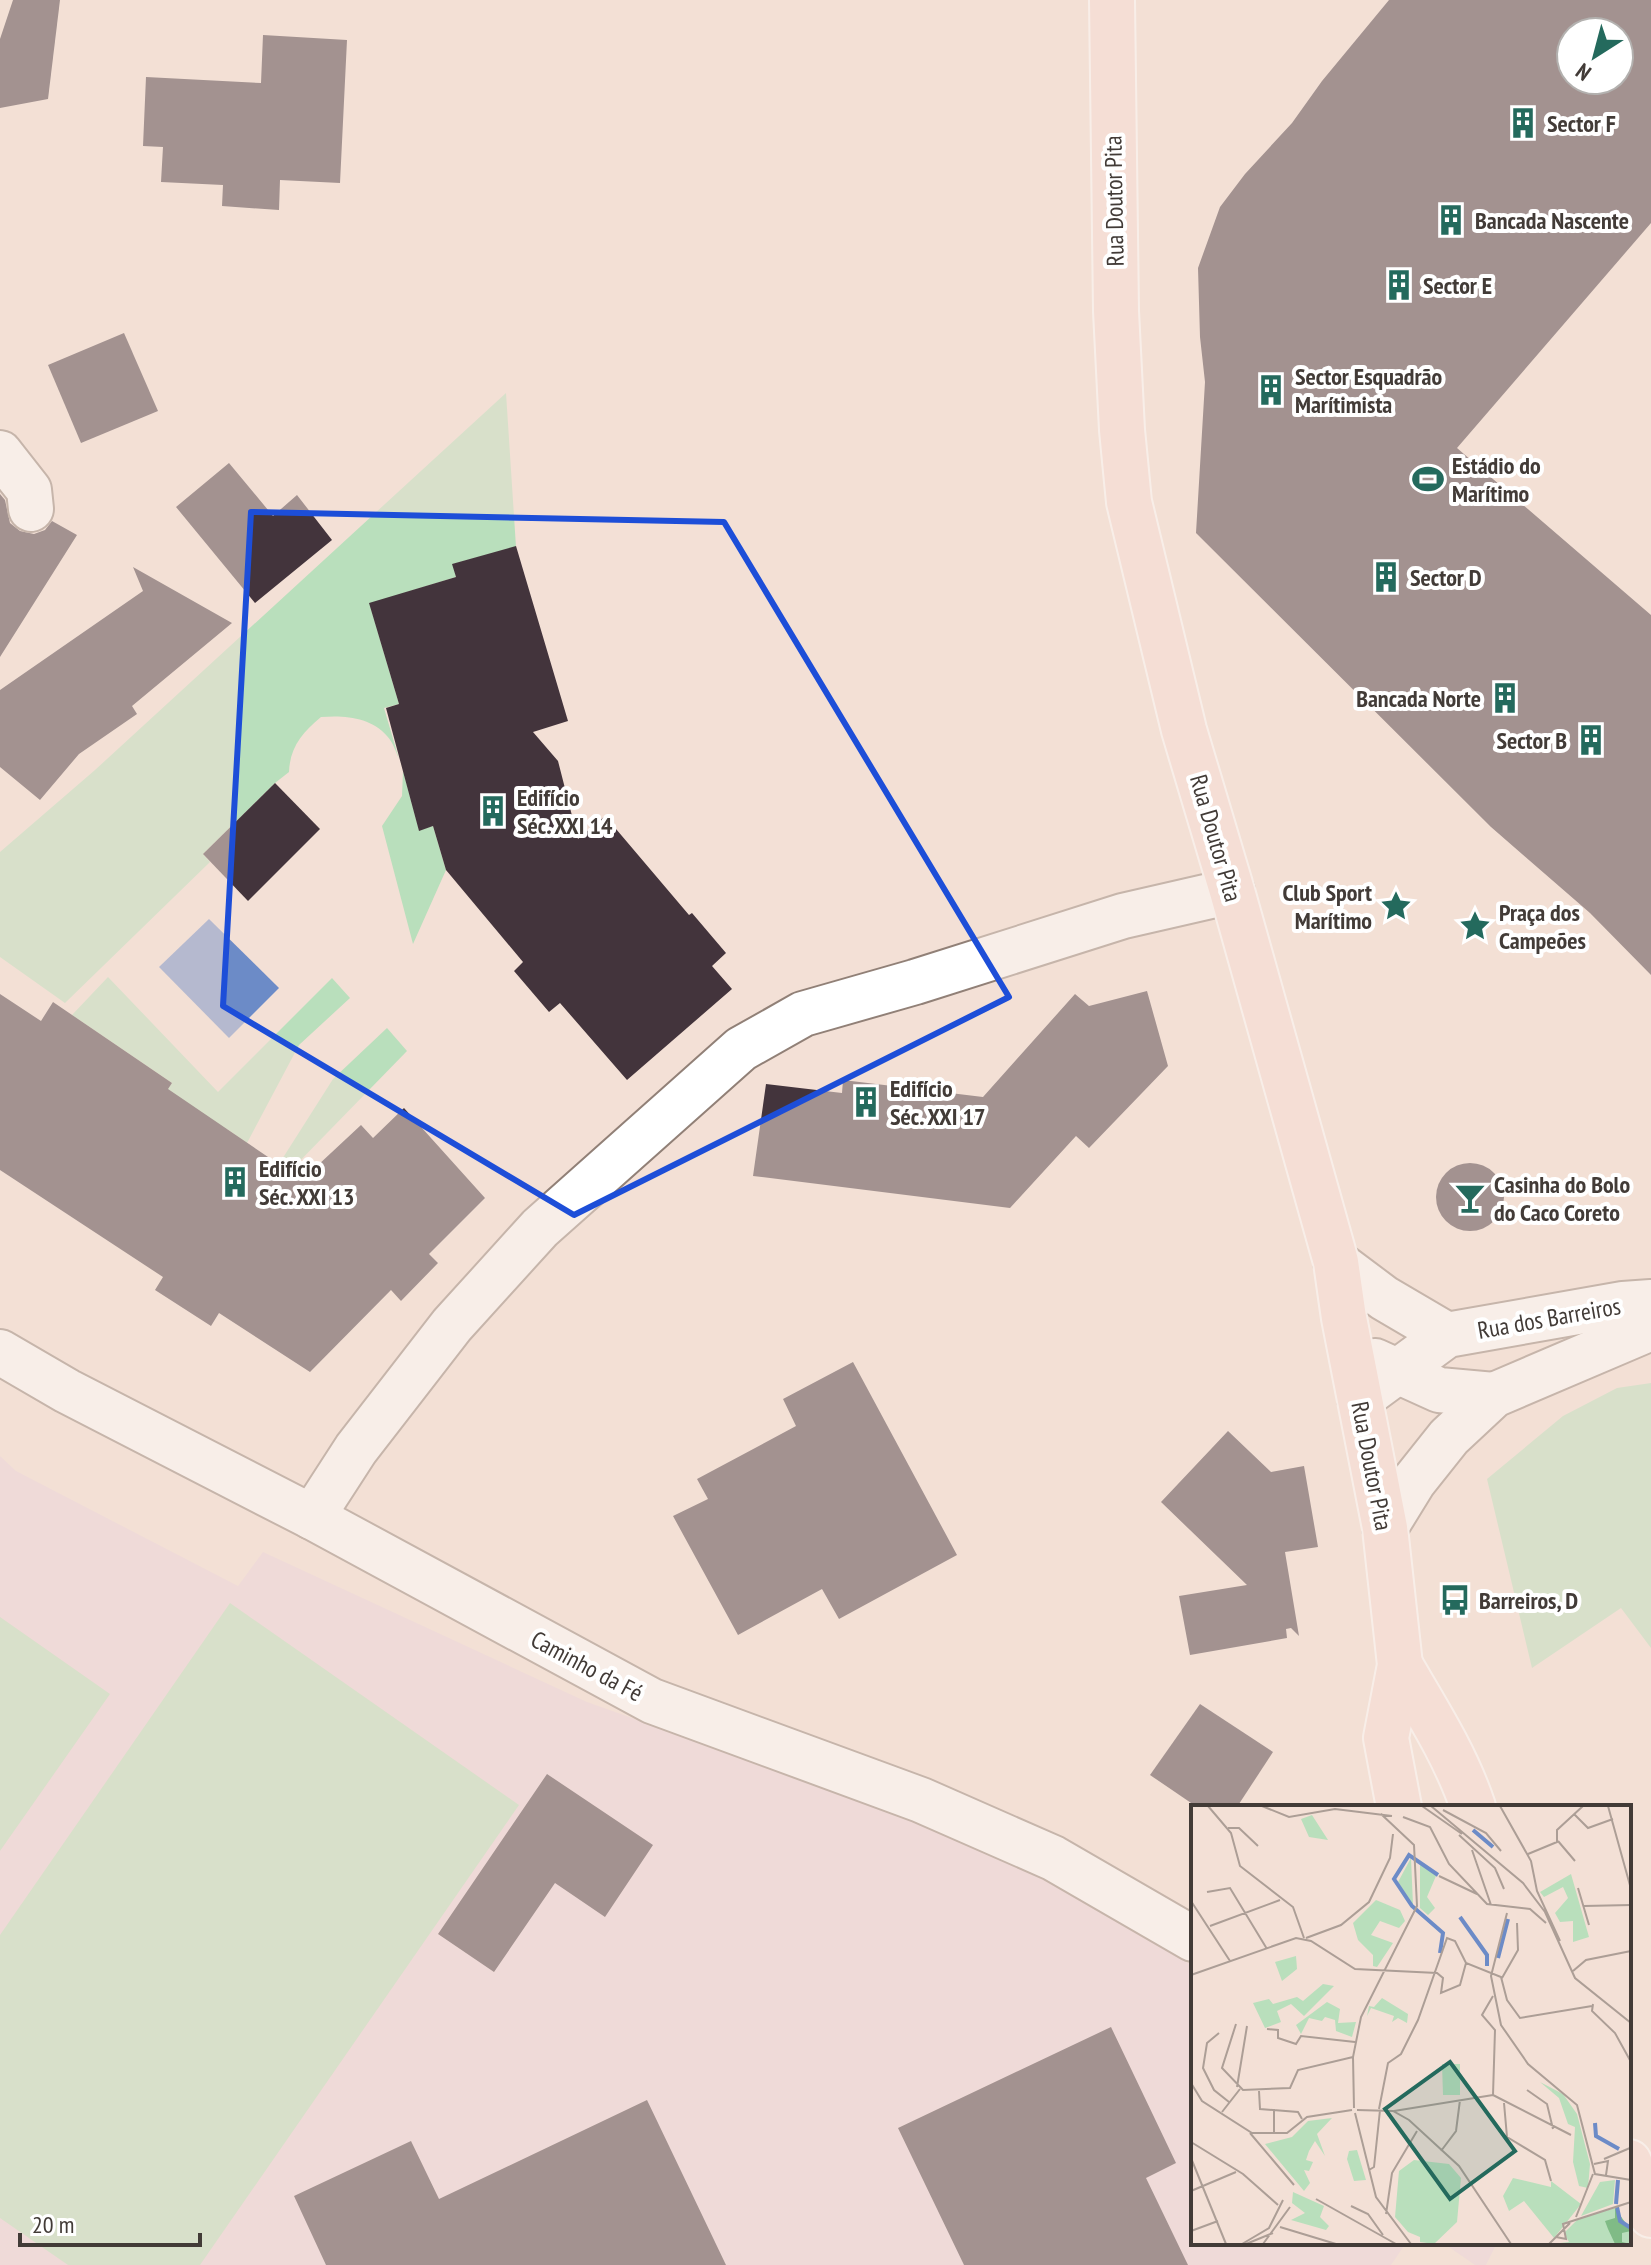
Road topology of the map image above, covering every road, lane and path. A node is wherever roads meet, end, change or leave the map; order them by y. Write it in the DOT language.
graph roads {
  1 [pos="1112,0"];
  2 [pos="0,453"];
  3 [pos="31,509"];
  4 [pos="1232,891"];
  5 [pos="1336,1262"];
  6 [pos="1651,1302"];
  7 [pos="1344,1318"];
  8 [pos="1651,1328"];
  9 [pos="1447,1335"];
  10 [pos="0,1352"];
  11 [pos="1396,1373"];
  12 [pos="1494,1395"];
  13 [pos="1360,1399"];
  14 [pos="312,1517"];
  15 [pos="1385,1528"];
  16 [pos="1400,1665"];
  17 [pos="1399,1805"];
  18 [pos="1472,1805"];
  19 [pos="1191,1938"];
  20 [pos="1631,2167"];
  21 [pos="1631,2207"];
  22 [pos="1651,2215"];
  23 [pos="1651,2224"];
  1 -- 4 [label="main road, Rua Doutor Pita"];
  2 -- 3 [label="street"];
  4 -- 5 [label="main road, Rua Doutor Pita"];
  4 -- 14 [label="street"];
  5 -- 7 [label="main road, Rua Doutor Pita"];
  5 -- 9 [label="street, Rua dos Barreiros"];
  6 -- 9 [label="street, Rua dos Barreiros"];
  7 -- 11 [label="street, Rua dos Barreiros"];
  7 -- 13 [label="main road, Rua Doutor Pita"];
  8 -- 12 [label="street, Rua dos Barreiros"];
  9 -- 11 [label="street, Rua dos Barreiros"];
  10 -- 14 [label="street, Caminho da Fé"];
  11 -- 12 [label="street, Rua dos Barreiros"];
  11 -- 13 [label="street, Rua dos Barreiros"];
  12 -- 15 [label="street, Rua dos Barreiros"];
  13 -- 15 [label="main road, Rua Doutor Pita"];
  14 -- 19 [label="street, Caminho da Fé"];
  15 -- 16 [label="main road, Rua Doutor Pita"];
  16 -- 17 [label="main road, Rua Doutor Pita"];
  16 -- 18 [label="main road, Rua Doutor Pita"];
  20 -- 22 [label="main road"];
  21 -- 23 [label="main road"];
}
